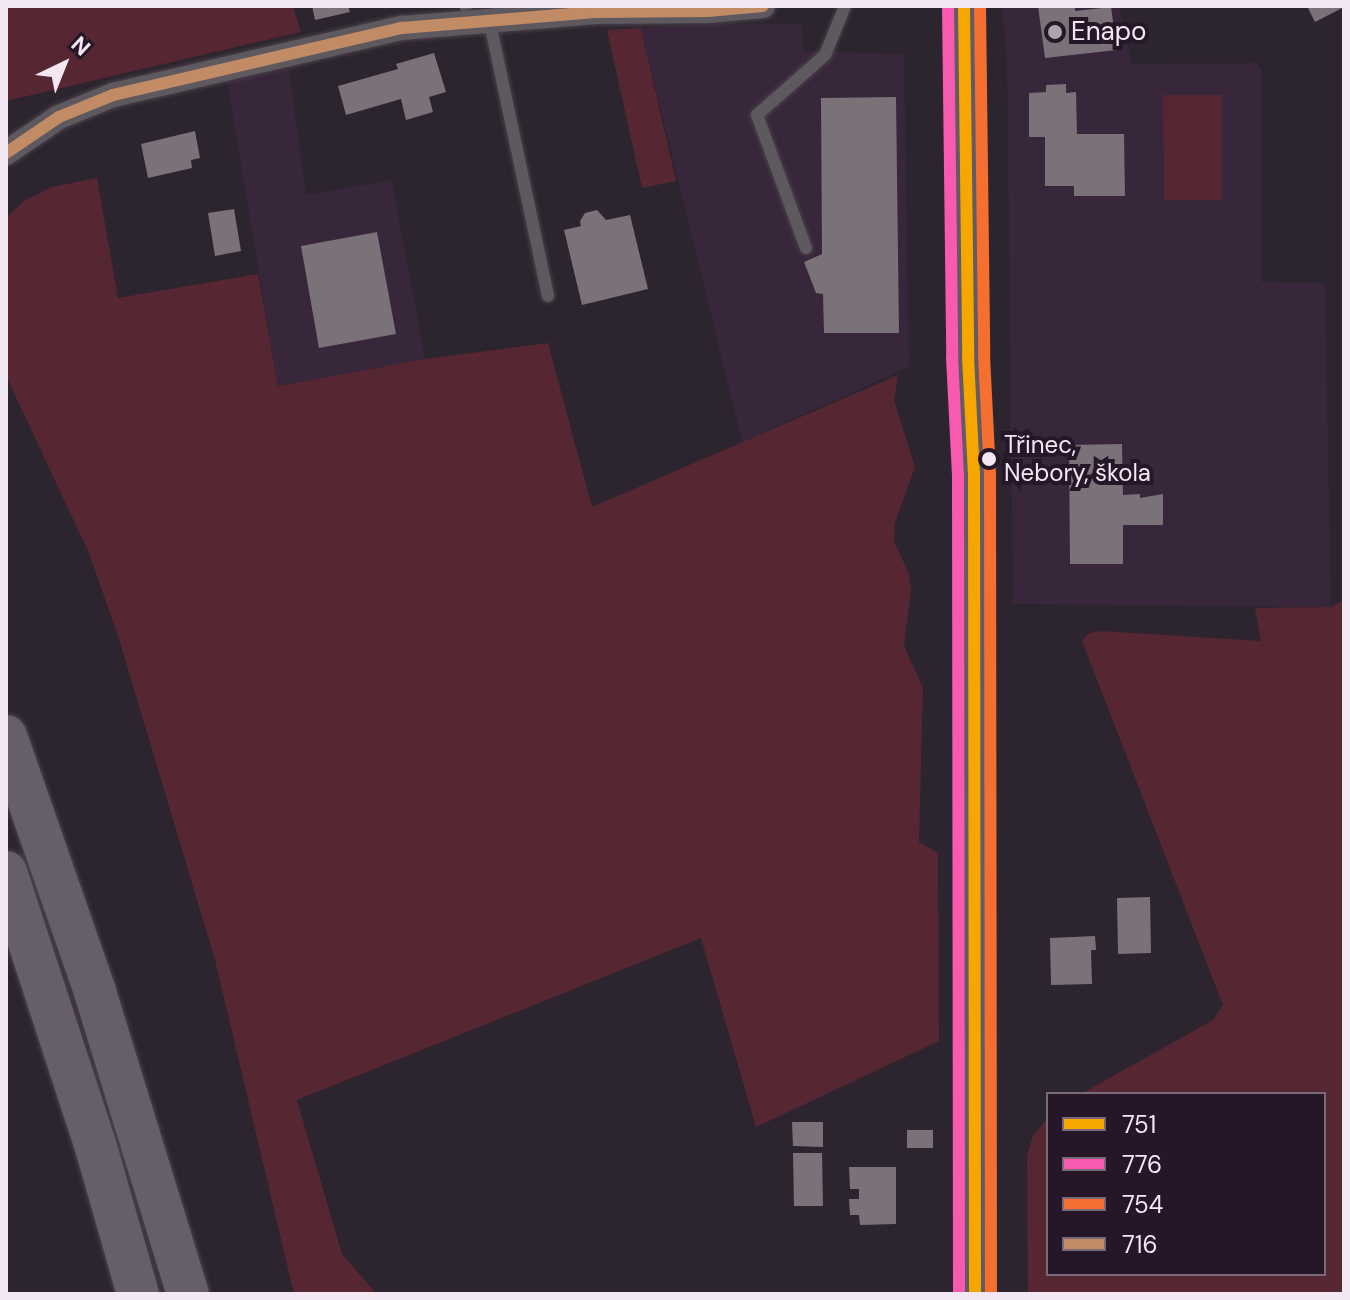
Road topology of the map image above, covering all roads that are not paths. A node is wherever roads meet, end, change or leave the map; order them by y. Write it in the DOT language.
graph roads {
  1 [pos="763,6"];
  2 [pos="845,6"];
  3 [pos="964,6"];
  4 [pos="490,23"];
  5 [pos="6,153"];
  6 [pos="806,248"];
  7 [pos="548,296"];
  8 [pos="6,736"];
  9 [pos="6,872"];
  10 [pos="138,1294"];
  11 [pos="188,1294"];
  12 [pos="975,1294"];
  1 -- 4 [label="street"];
  2 -- 6 [label="lane"];
  3 -- 12 [label="main road"];
  4 -- 5 [label="street"];
  4 -- 7 [label="lane"];
  8 -- 11 [label="highway"];
  9 -- 10 [label="highway"];
}
